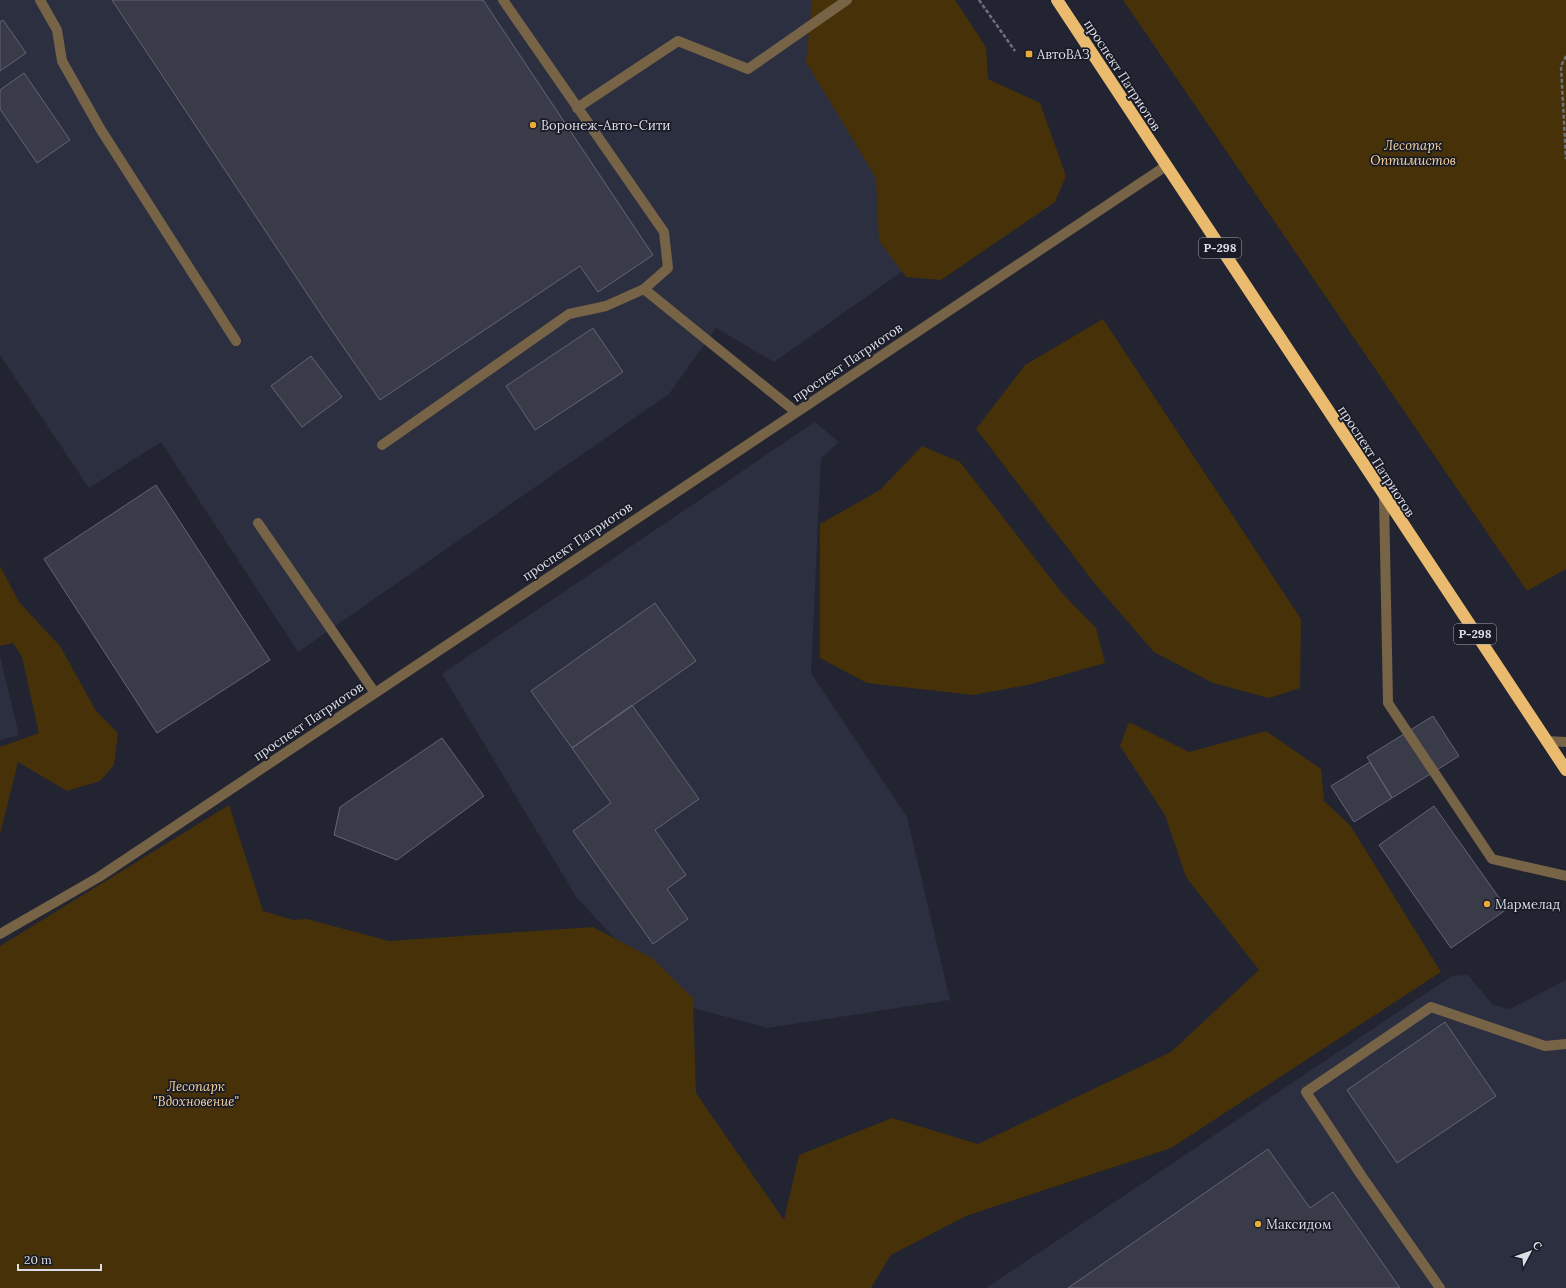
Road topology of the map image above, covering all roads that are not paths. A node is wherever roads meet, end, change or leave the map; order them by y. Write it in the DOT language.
graph roads {
  1 [pos="40,0"];
  2 [pos="503,0"];
  3 [pos="847,0"];
  4 [pos="1057,0"];
  5 [pos="577,108"];
  6 [pos="1166,166"];
  7 [pos="644,289"];
  8 [pos="236,341"];
  9 [pos="796,412"];
  10 [pos="382,445"];
  11 [pos="1384,497"];
  12 [pos="258,523"];
  13 [pos="375,693"];
  14 [pos="1546,741"];
  15 [pos="1566,742"];
  16 [pos="1566,770"];
  17 [pos="1566,876"];
  18 [pos="0,934"];
  19 [pos="1566,1044"];
  20 [pos="1440,1288"];
  1 -- 8 [label="street"];
  2 -- 5 [label="street"];
  3 -- 5 [label="street"];
  4 -- 6 [label="highway, проспект Патриотов / Р-298"];
  5 -- 7 [label="street"];
  6 -- 9 [label="street, проспект Патриотов"];
  6 -- 11 [label="highway, проспект Патриотов / Р-298"];
  7 -- 9 [label="street"];
  7 -- 10 [label="street"];
  9 -- 13 [label="street, проспект Патриотов"];
  11 -- 14 [label="highway, проспект Патриотов / Р-298"];
  11 -- 17 [label="street"];
  12 -- 13 [label="street"];
  13 -- 18 [label="street, проспект Патриотов"];
  14 -- 15 [label="street"];
  14 -- 16 [label="highway, проспект Патриотов / Р-298"];
  19 -- 20 [label="street"];
}
